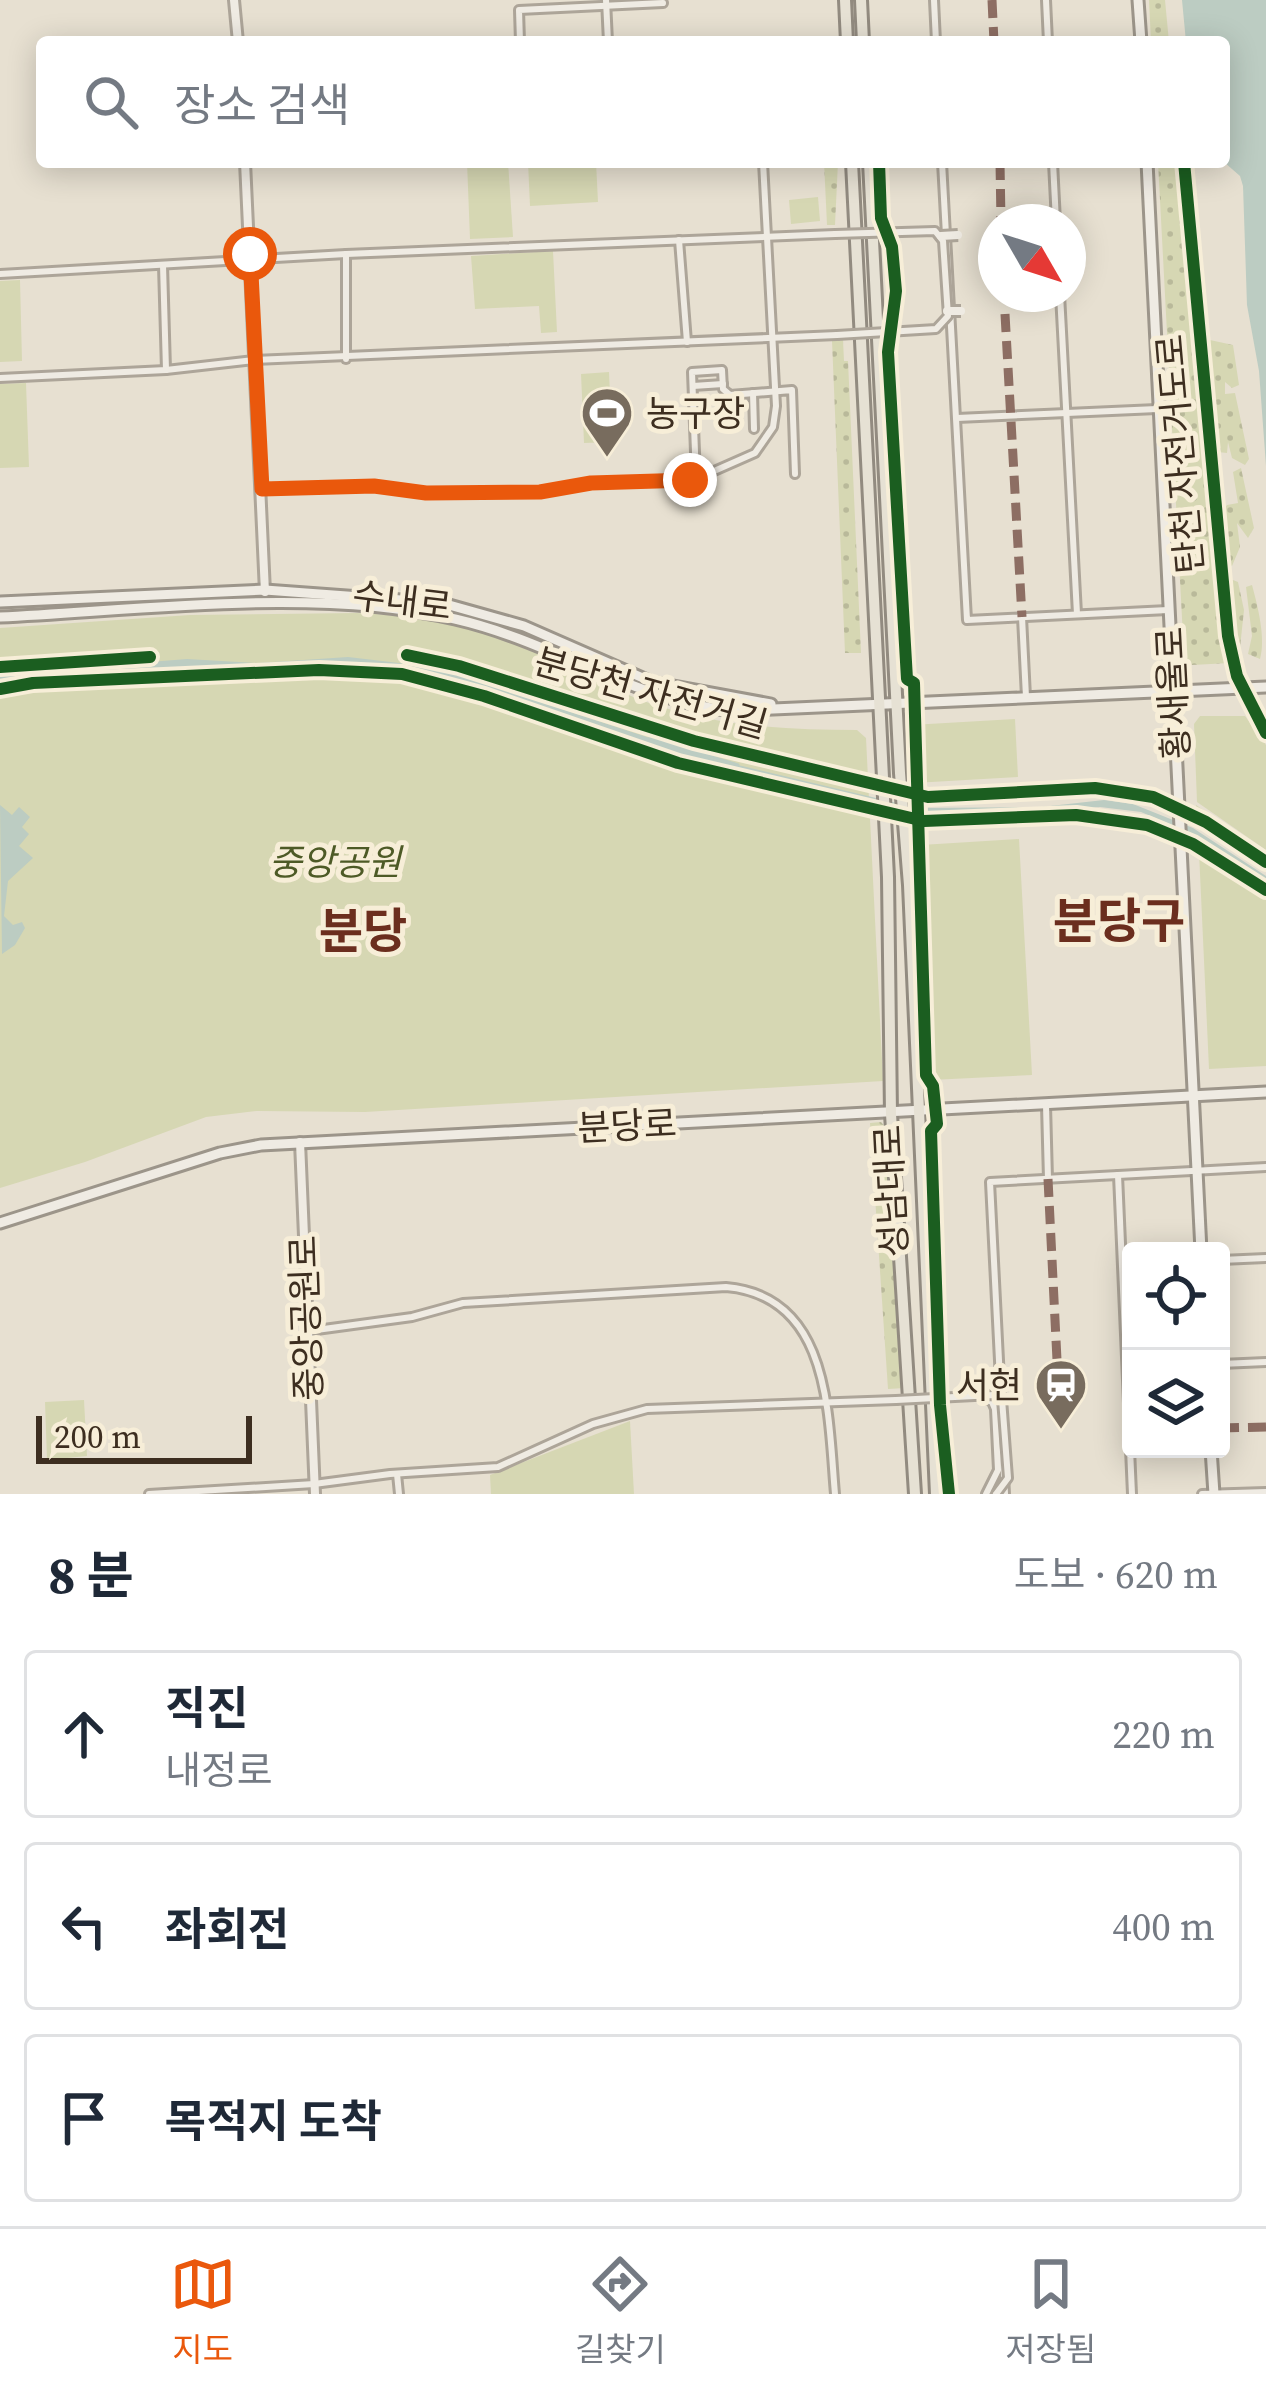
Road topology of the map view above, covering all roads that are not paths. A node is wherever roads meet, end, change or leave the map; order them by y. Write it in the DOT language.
graph roads {
  1 [pos="234,0"];
  2 [pos="845,0"];
  3 [pos="861,0"];
  4 [pos="934,0"];
  5 [pos="1046,0"];
  6 [pos="1138,0"];
  7 [pos="606,3"];
  8 [pos="664,3"];
  9 [pos="237,36"];
  10 [pos="520,36"];
  11 [pos="608,36"];
  12 [pos="847,36"];
  13 [pos="863,36"];
  14 [pos="936,36"];
  15 [pos="1048,36"];
  16 [pos="1141,36"];
  17 [pos="245,168"];
  18 [pos="763,168"];
  19 [pos="852,168"];
  20 [pos="869,168"];
  21 [pos="942,168"];
  22 [pos="1053,168"];
  23 [pos="1147,168"];
  24 [pos="1055,204"];
  25 [pos="769,236"];
  26 [pos="941,236"];
  27 [pos="958,236"];
  28 [pos="679,240"];
  29 [pos="346,254"];
  30 [pos="250,260"];
  31 [pos="163,265"];
  32 [pos="0,274"];
  33 [pos="947,311"];
  34 [pos="962,311"];
  35 [pos="1061,312"];
  36 [pos="774,338"];
  37 [pos="687,342"];
  38 [pos="346,359"];
  39 [pos="254,360"];
  40 [pos="166,370"];
  41 [pos="0,378"];
  42 [pos="723,384"];
  43 [pos="693,386"];
  44 [pos="776,391"];
  45 [pos="753,393"];
  46 [pos="1157,409"];
  47 [pos="1066,412"];
  48 [pos="957,418"];
  49 [pos="754,429"];
  50 [pos="795,474"];
  51 [pos="696,479"];
  52 [pos="262,489"];
  53 [pos="265,590"];
  54 [pos="0,602"];
  55 [pos="266,604"];
  56 [pos="1168,610"];
  57 [pos="1077,614"];
  58 [pos="0,617"];
  59 [pos="1022,617"];
  60 [pos="1266,687"];
  61 [pos="1171,692"];
  62 [pos="1026,699"];
  63 [pos="896,703"];
  64 [pos="878,705"];
  65 [pos="788,708"];
  66 [pos="1266,1092"];
  67 [pos="1193,1096"];
  68 [pos="1046,1104"];
  69 [pos="917,1112"];
  70 [pos="891,1114"];
  71 [pos="300,1141"];
  72 [pos="1266,1167"];
  73 [pos="1196,1170"];
  74 [pos="1118,1175"];
  75 [pos="1048,1179"];
  76 [pos="0,1223"];
  77 [pos="1124,1242"];
  78 [pos="1200,1242"];
  79 [pos="1266,1258"];
  80 [pos="1230,1260"];
  81 [pos="305,1331"];
  82 [pos="1266,1362"];
  83 [pos="1230,1364"];
  84 [pos="979,1396"];
  85 [pos="827,1402"];
  86 [pos="1131,1458"];
  87 [pos="1212,1458"];
  88 [pos="398,1473"];
  89 [pos="314,1489"];
  90 [pos="227,1491"];
  91 [pos="1266,1492"];
  92 [pos="148,1494"];
  93 [pos="399,1494"];
  94 [pos="835,1494"];
  95 [pos="915,1494"];
  96 [pos="936,1494"];
  97 [pos="986,1494"];
  98 [pos="1001,1494"];
  99 [pos="1132,1494"];
  100 [pos="1202,1494"];
  101 [pos="1214,1494"];
  1 -- 9 [label="street"];
  2 -- 12 [label="main road"];
  3 -- 13 [label="main road"];
  4 -- 14 [label="street"];
  5 -- 15 [label="street"];
  6 -- 16 [label="main road"];
  7 -- 8 [label="street"];
  7 -- 10 [label="street"];
  7 -- 11 [label="street"];
  17 -- 30 [label="street"];
  18 -- 25 [label="street"];
  19 -- 64 [label="main road"];
  20 -- 63 [label="main road"];
  21 -- 48 [label="street"];
  22 -- 24 [label="street"];
  23 -- 46 [label="main road, 황새울로"];
  25 -- 26 [label="street, bridge"];
  25 -- 28 [label="street"];
  25 -- 36 [label="street"];
  26 -- 27 [label="street, bridge"];
  26 -- 33 [label="street, bridge"];
  28 -- 29 [label="street"];
  28 -- 37 [label="street"];
  29 -- 30 [label="street"];
  29 -- 38 [label="street"];
  30 -- 31 [label="street"];
  30 -- 39 [label="street"];
  31 -- 32 [label="street"];
  31 -- 40 [label="street"];
  33 -- 34 [label="street, bridge"];
  33 -- 36 [label="street, bridge"];
  35 -- 47 [label="street"];
  36 -- 37 [label="street"];
  36 -- 44 [label="street"];
  37 -- 38 [label="street"];
  38 -- 39 [label="street"];
  39 -- 40 [label="street"];
  39 -- 52 [label="street"];
  40 -- 41 [label="street"];
  42 -- 43 [label="street"];
  42 -- 43 [label="street"];
  42 -- 45 [label="street"];
  43 -- 51 [label="street"];
  44 -- 45 [label="street"];
  44 -- 50 [label="street"];
  44 -- 51 [label="street"];
  45 -- 49 [label="street"];
  46 -- 47 [label="street"];
  46 -- 56 [label="main road, 황새울로"];
  47 -- 48 [label="street"];
  47 -- 57 [label="street"];
  48 -- 59 [label="street"];
  51 -- 52 [label="street"];
  52 -- 53 [label="street"];
  53 -- 54 [label="main road, 수내로"];
  53 -- 55 [label="street"];
  53 -- 65 [label="main road, 수내로"];
  55 -- 58 [label="main road, 수내로"];
  55 -- 65 [label="main road, 수내로"];
  56 -- 57 [label="street"];
  56 -- 61 [label="main road, 황새울로"];
  57 -- 59 [label="street"];
  59 -- 62 [label="street"];
  60 -- 61 [label="main road, 수내로"];
  61 -- 62 [label="main road, 수내로"];
  61 -- 67 [label="main road, 황새울로"];
  62 -- 63 [label="main road, 수내로"];
  63 -- 64 [label="main road, 수내로"];
  63 -- 69 [label="main road, 성남대로"];
  64 -- 65 [label="main road, 수내로"];
  64 -- 70 [label="main road, 성남대로"];
  66 -- 67 [label="main road, 분당로"];
  67 -- 68 [label="main road, 분당로"];
  67 -- 73 [label="main road"];
  68 -- 69 [label="main road, 분당로"];
  68 -- 75 [label="street"];
  69 -- 70 [label="main road, 분당로"];
  69 -- 96 [label="main road, 성남대로"];
  70 -- 71 [label="main road, 분당로"];
  70 -- 95 [label="main road, 성남대로"];
  71 -- 76 [label="main road, 분당로"];
  71 -- 81 [label="street, 중앙공원로"];
  72 -- 73 [label="street"];
  73 -- 74 [label="street"];
  73 -- 78 [label="main road"];
  74 -- 75 [label="street"];
  74 -- 77 [label="street"];
  75 -- 98 [label="street"];
  79 -- 80 [label="street"];
  81 -- 85 [label="street"];
  81 -- 89 [label="street, 중앙공원로"];
  82 -- 83 [label="street"];
  84 -- 85 [label="street, bridge"];
  84 -- 97 [label="street, bridge"];
  84 -- 98 [label="street, bridge"];
  85 -- 88 [label="street"];
  85 -- 94 [label="street"];
  86 -- 99 [label="street"];
  87 -- 101 [label="main road"];
  88 -- 89 [label="street"];
  88 -- 93 [label="street"];
  89 -- 90 [label="street"];
  90 -- 92 [label="street"];
  91 -- 101 [label="street"];
  100 -- 101 [label="street"];
}
